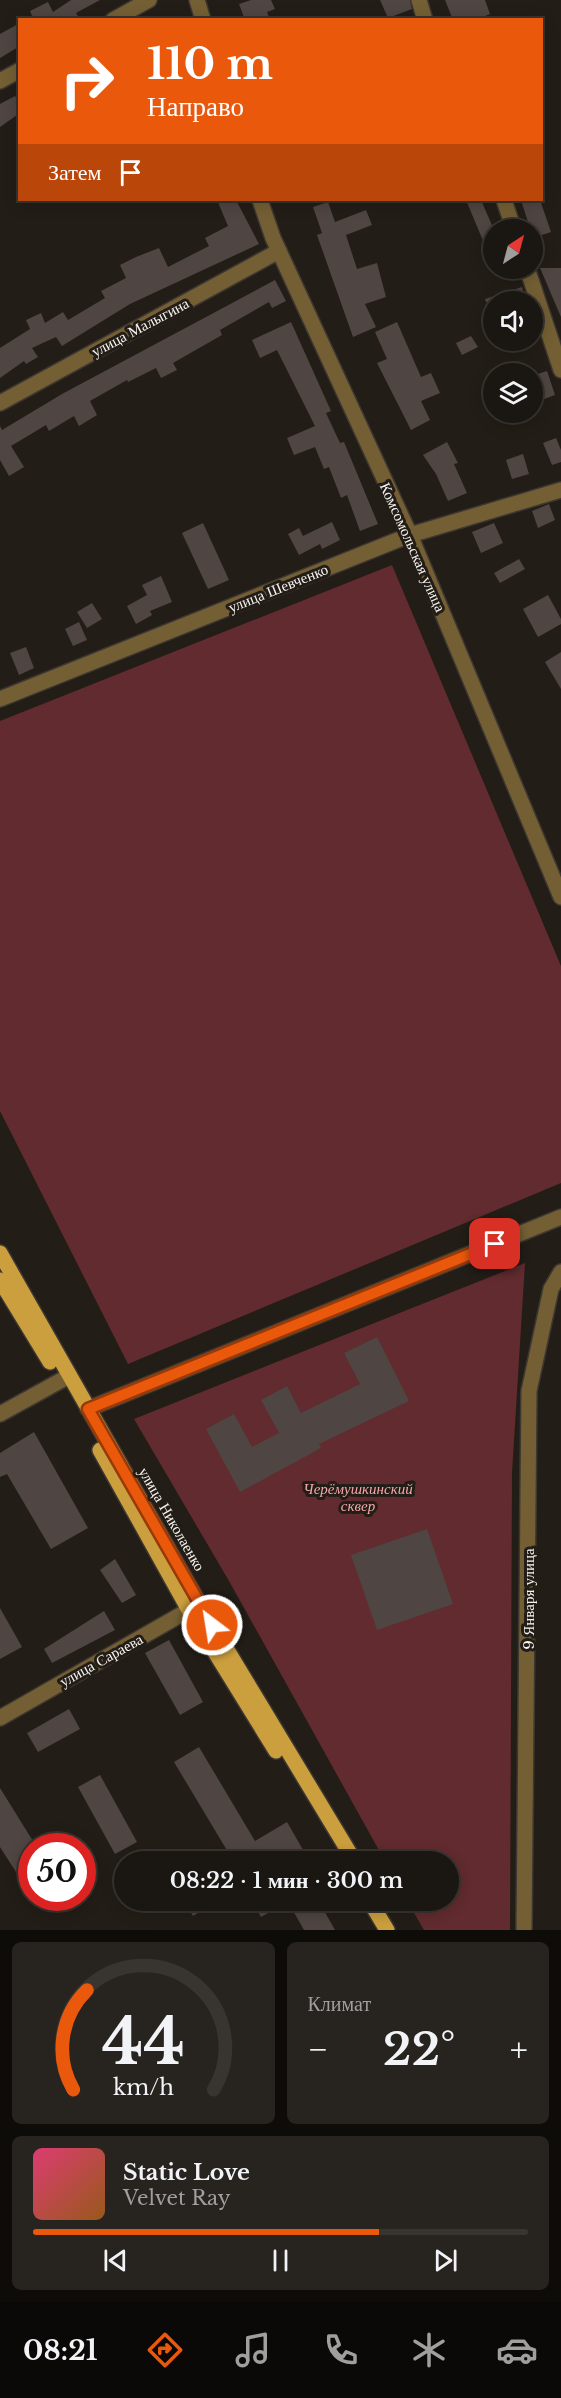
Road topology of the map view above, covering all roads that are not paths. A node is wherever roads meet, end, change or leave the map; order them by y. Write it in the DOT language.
graph roads {
  1 [pos="149,0"];
  2 [pos="197,0"];
  3 [pos="419,0"];
  4 [pos="117,18"];
  5 [pos="202,18"];
  6 [pos="424,18"];
  7 [pos="18,71"];
  8 [pos="0,81"];
  9 [pos="260,201"];
  10 [pos="504,201"];
  11 [pos="510,219"];
  12 [pos="279,251"];
  13 [pos="531,279"];
  14 [pos="561,370"];
  15 [pos="0,403"];
  16 [pos="561,490"];
  17 [pos="410,535"];
  18 [pos="0,699"];
  19 [pos="561,897"];
  20 [pos="561,1217"];
  21 [pos="0,1253"];
  22 [pos="561,1272"];
  23 [pos="0,1280"];
  24 [pos="65,1378"];
  25 [pos="88,1409"];
  26 [pos="0,1414"];
  27 [pos="192,1603"];
  28 [pos="0,1718"];
  29 [pos="339,1851"];
  30 [pos="348,1851"];
  31 [pos="376,1911"];
  32 [pos="386,1911"];
  33 [pos="387,1930"];
  34 [pos="397,1930"];
  35 [pos="524,1930"];
  1 -- 4 [label="street"];
  2 -- 5 [label="street"];
  3 -- 6 [label="street"];
  7 -- 8 [label="street"];
  9 -- 12 [label="street, Комсомольская улица"];
  10 -- 11 [label="street"];
  12 -- 15 [label="street, улица Малыгина"];
  12 -- 17 [label="street, Комсомольская улица"];
  13 -- 14 [label="street"];
  16 -- 17 [label="street, улица Шевченко"];
  17 -- 18 [label="street, улица Шевченко"];
  17 -- 19 [label="street, Комсомольская улица"];
  20 -- 25 [label="street"];
  21 -- 24 [label="main road, улица Николаенко"];
  22 -- 35 [label="street, 9 Января улица"];
  23 -- 24 [label="main road, улица Николаенко"];
  24 -- 25 [label="main road, улица Николаенко"];
  24 -- 26 [label="street"];
  24 -- 27 [label="main road, улица Николаенко"];
  25 -- 27 [label="main road, улица Николаенко"];
  27 -- 28 [label="street, улица Сараева"];
  27 -- 29 [label="main road, улица Николаенко"];
  27 -- 30 [label="main road, улица Николаенко"];
  31 -- 33 [label="main road"];
  32 -- 34 [label="main road"];
}
